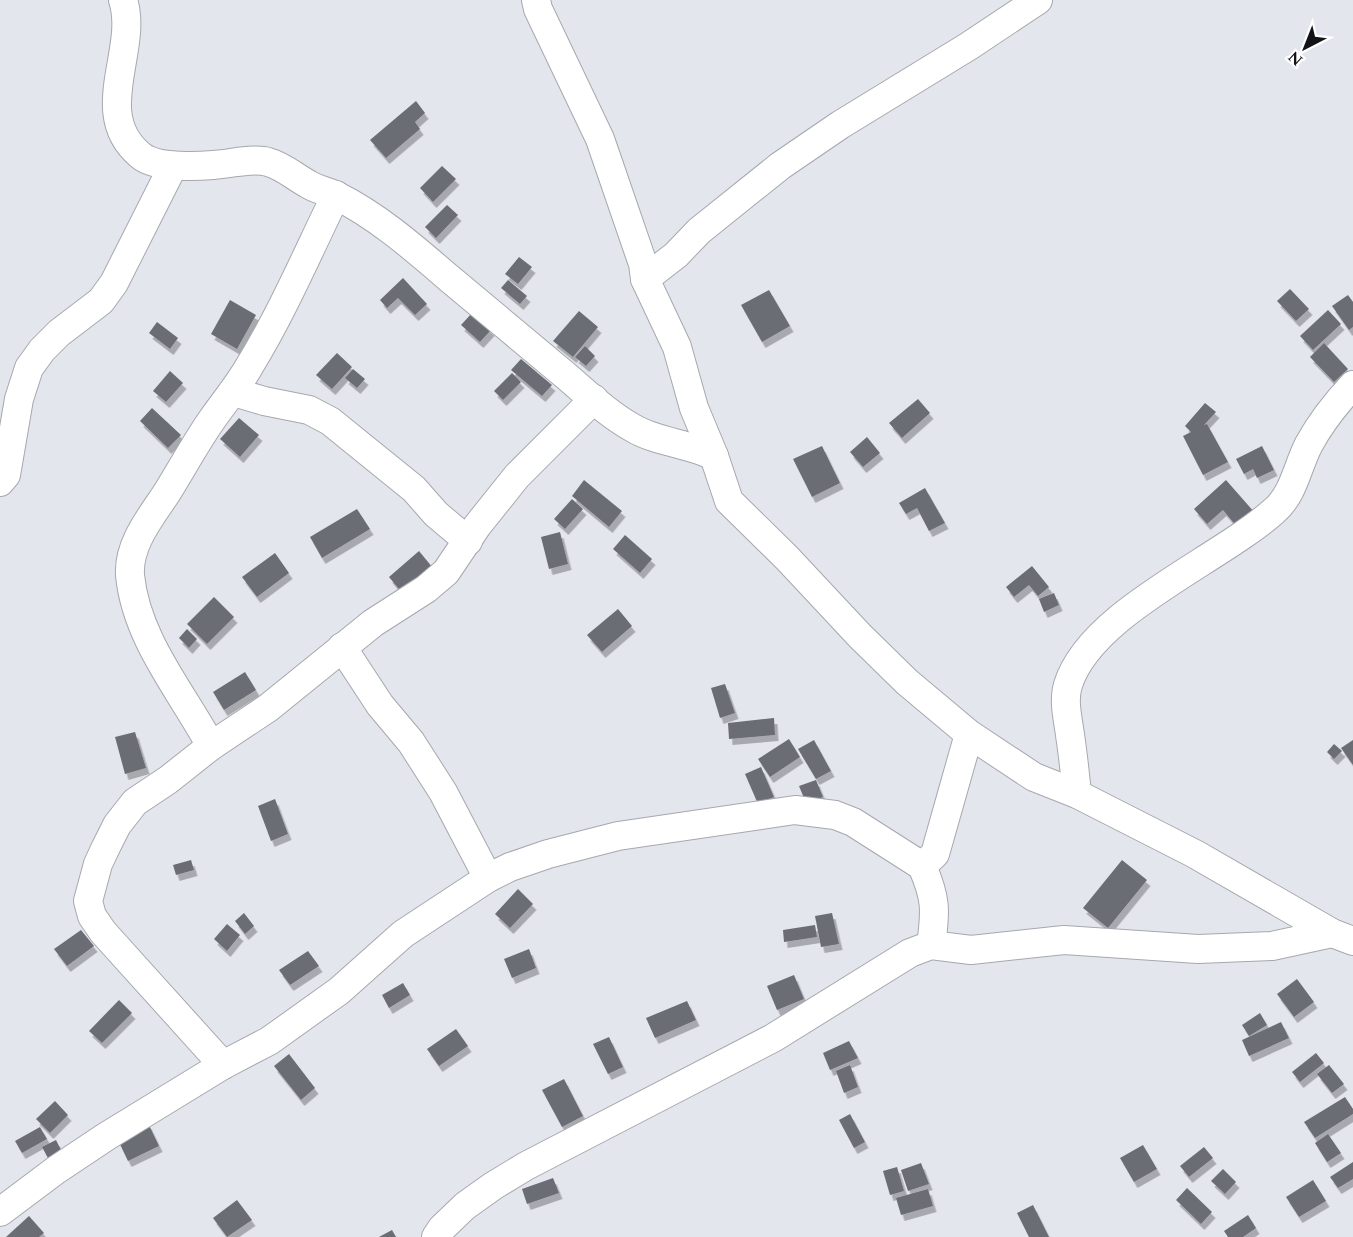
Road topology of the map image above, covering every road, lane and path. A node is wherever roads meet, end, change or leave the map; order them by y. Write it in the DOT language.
graph roads {
  1 [pos="123,0"];
  2 [pos="536,0"];
  3 [pos="1038,0"];
  4 [pos="173,166"];
  5 [pos="336,195"];
  6 [pos="645,279"];
  7 [pos="1353,385"];
  8 [pos="234,392"];
  9 [pos="594,399"];
  10 [pos="714,456"];
  11 [pos="0,482"];
  12 [pos="468,541"];
  13 [pos="342,647"];
  14 [pos="969,734"];
  15 [pos="211,746"];
  16 [pos="1077,794"];
  17 [pos="922,866"];
  18 [pos="488,878"];
  19 [pos="1342,937"];
  20 [pos="931,945"];
  21 [pos="224,1065"];
  22 [pos="0,1212"];
  23 [pos="436,1237"];
  1 -- 4 [label="street"];
  2 -- 6 [label="street"];
  3 -- 6 [label="street"];
  4 -- 5 [label="street"];
  4 -- 11 [label="street"];
  5 -- 8 [label="street"];
  5 -- 9 [label="street"];
  6 -- 10 [label="street"];
  7 -- 16 [label="street"];
  8 -- 12 [label="street"];
  8 -- 15 [label="street"];
  9 -- 10 [label="street"];
  9 -- 12 [label="street"];
  10 -- 14 [label="street"];
  12 -- 13 [label="street"];
  13 -- 15 [label="street"];
  13 -- 18 [label="street"];
  14 -- 16 [label="street"];
  14 -- 17 [label="street"];
  15 -- 21 [label="street"];
  16 -- 19 [label="street"];
  17 -- 18 [label="street"];
  17 -- 20 [label="street"];
  18 -- 21 [label="street"];
  19 -- 20 [label="street"];
  20 -- 23 [label="street"];
  21 -- 22 [label="street"];
}
